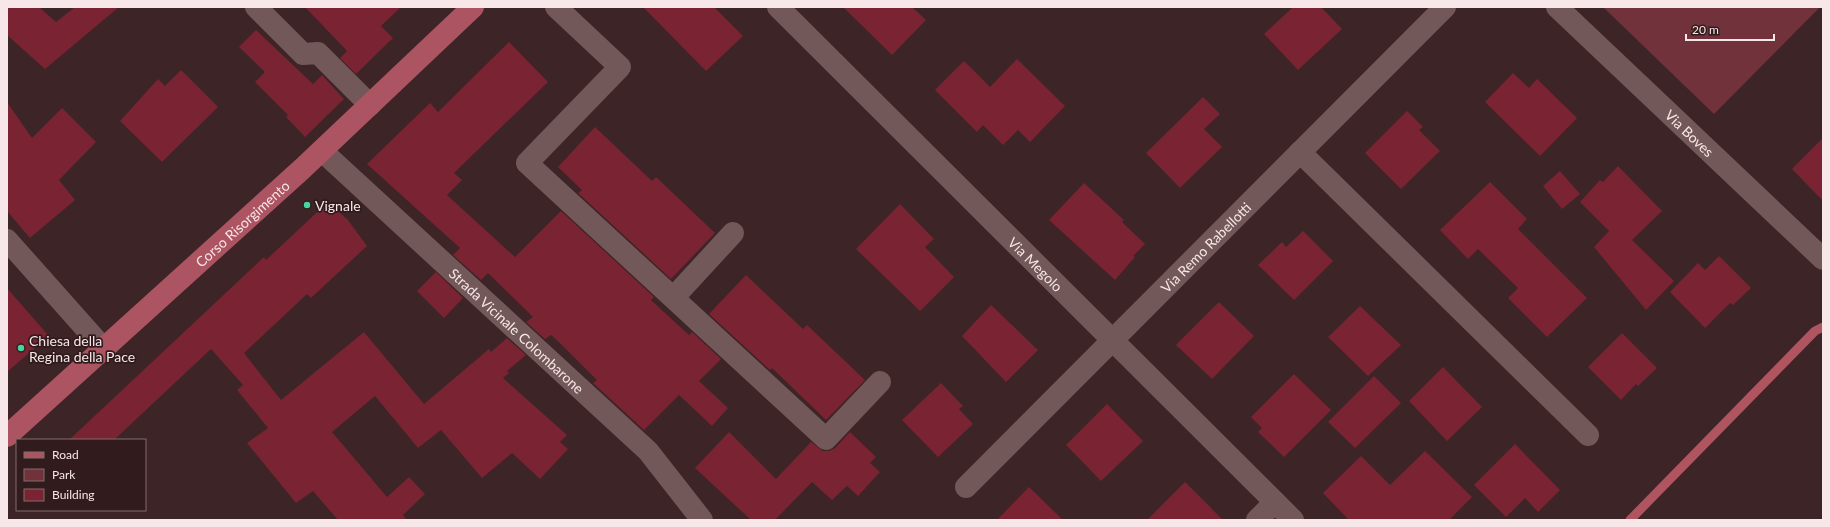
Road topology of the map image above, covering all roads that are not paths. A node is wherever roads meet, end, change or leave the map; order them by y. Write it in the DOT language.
graph roads {
  1 [pos="256,7"];
  2 [pos="472,7"];
  3 [pos="556,7"];
  4 [pos="778,7"];
  5 [pos="1445,7"];
  6 [pos="1557,7"];
  7 [pos="370,105"];
  8 [pos="322,151"];
  9 [pos="1300,152"];
  10 [pos="733,233"];
  11 [pos="7,240"];
  12 [pos="1823,259"];
  13 [pos="674,298"];
  14 [pos="1112,340"];
  15 [pos="104,349"];
  16 [pos="880,382"];
  17 [pos="1588,435"];
  18 [pos="7,436"];
  19 [pos="966,487"];
  20 [pos="1275,502"];
  21 [pos="702,520"];
  22 [pos="1257,520"];
  23 [pos="1293,520"];
  1 -- 7 [label="street"];
  2 -- 7 [label="main road, Corso Risorgimento"];
  3 -- 13 [label="street"];
  4 -- 14 [label="street, Via Megolo"];
  5 -- 9 [label="street, Via Remo Rabellotti"];
  6 -- 12 [label="street, Via Boves"];
  7 -- 8 [label="main road, Corso Risorgimento"];
  8 -- 15 [label="main road, Corso Risorgimento"];
  8 -- 21 [label="street, Strada Vicinale Colombarone"];
  9 -- 14 [label="street, Via Remo Rabellotti"];
  9 -- 17 [label="street"];
  10 -- 13 [label="street"];
  11 -- 15 [label="street"];
  13 -- 16 [label="street"];
  14 -- 19 [label="street, Via Remo Rabellotti"];
  14 -- 20 [label="street, Via Megolo"];
  15 -- 18 [label="main road, Corso Risorgimento"];
  20 -- 22 [label="street"];
  20 -- 23 [label="street, Via Megolo"];
}
